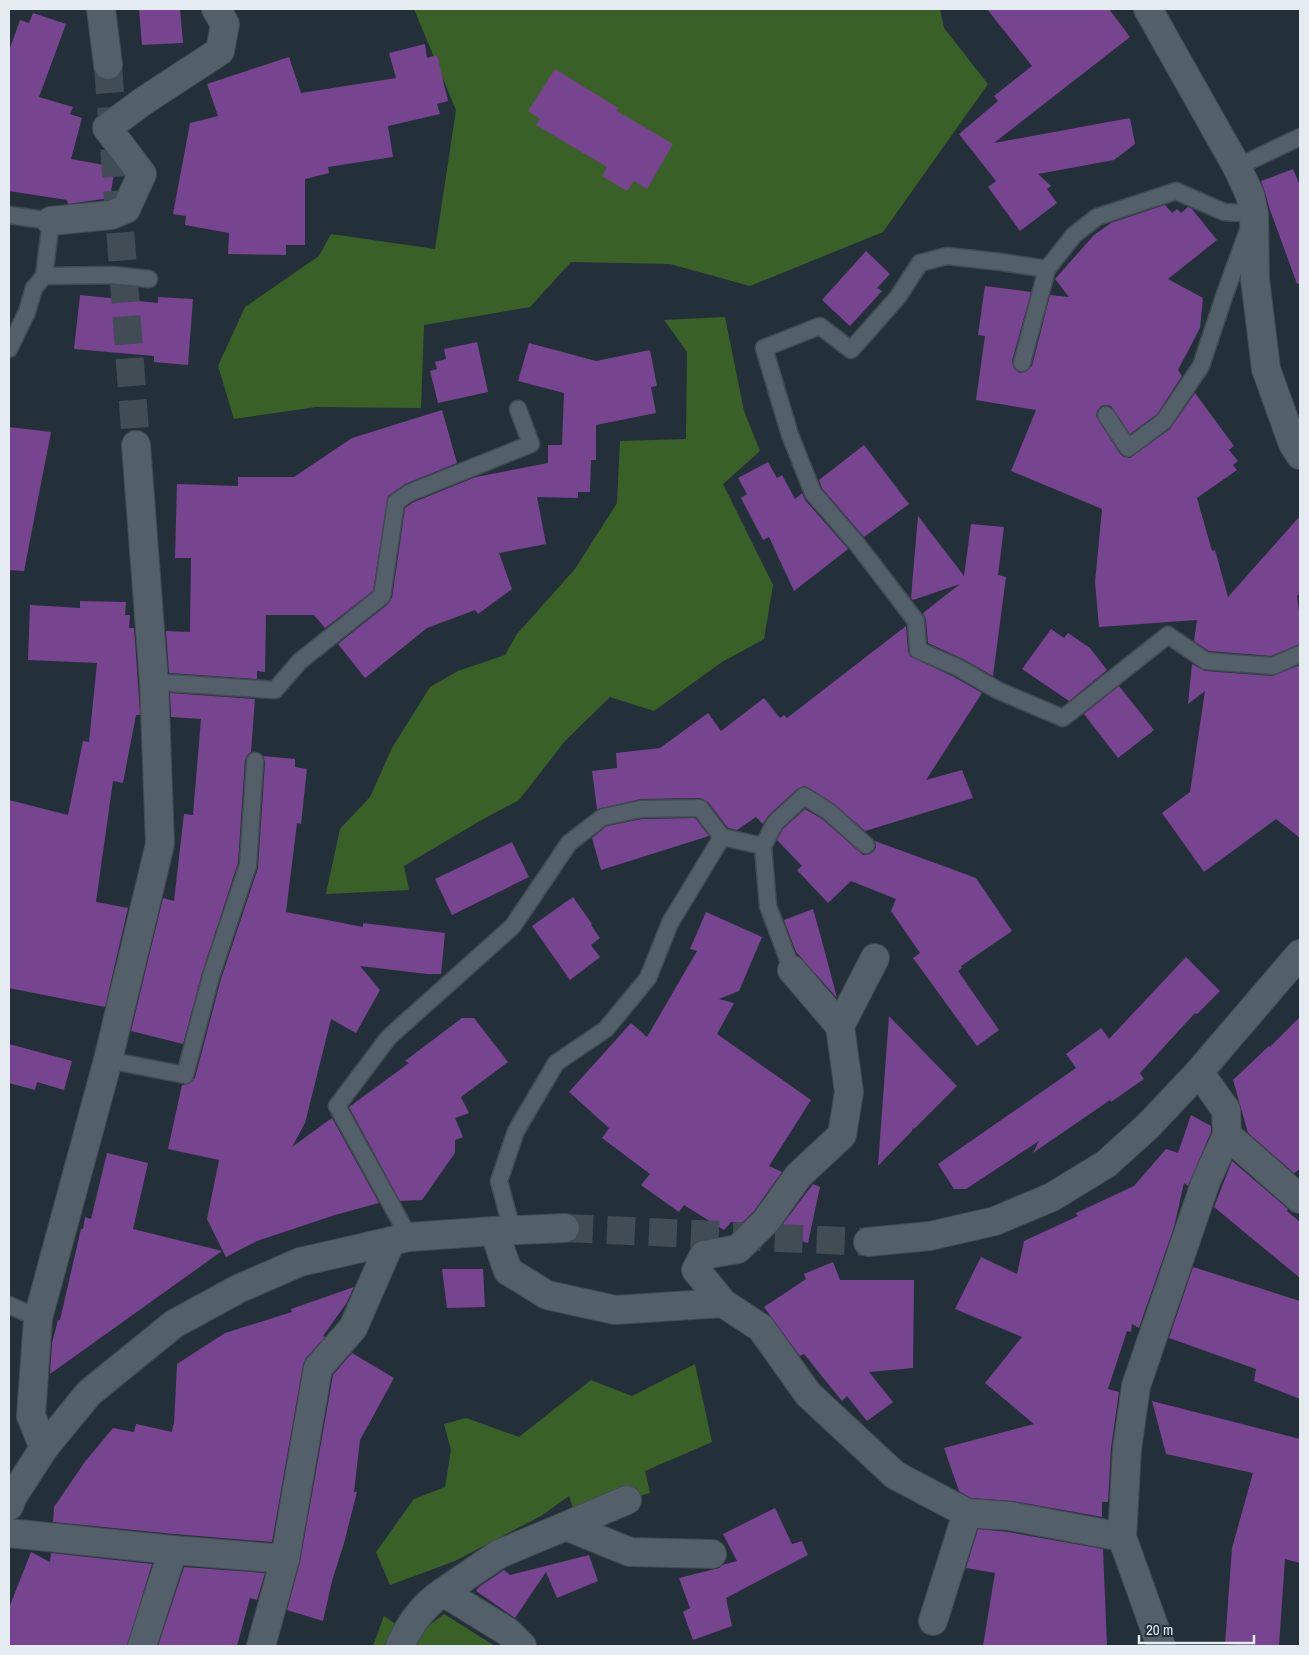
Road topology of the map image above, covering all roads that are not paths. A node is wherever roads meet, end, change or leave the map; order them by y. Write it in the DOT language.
graph roads {
  1 [pos="101,9"];
  2 [pos="216,9"];
  3 [pos="1148,9"];
  4 [pos="108,65"];
  5 [pos="1300,137"];
  6 [pos="1237,167"];
  7 [pos="1254,214"];
  8 [pos="9,215"];
  9 [pos="52,222"];
  10 [pos="1047,269"];
  11 [pos="44,276"];
  12 [pos="149,279"];
  13 [pos="9,349"];
  14 [pos="1022,364"];
  15 [pos="518,409"];
  16 [pos="1106,415"];
  17 [pos="136,445"];
  18 [pos="1300,455"];
  19 [pos="1300,654"];
  20 [pos="154,682"];
  21 [pos="255,761"];
  22 [pos="722,837"];
  23 [pos="866,845"];
  24 [pos="763,846"];
  25 [pos="1300,954"];
  26 [pos="875,958"];
  27 [pos="792,970"];
  28 [pos="840,1026"];
  29 [pos="108,1060"];
  30 [pos="1199,1072"];
  31 [pos="1227,1135"];
  32 [pos="1300,1199"];
  33 [pos="565,1228"];
  34 [pos="503,1230"];
  35 [pos="400,1239"];
  36 [pos="868,1242"];
  37 [pos="724,1303"];
  38 [pos="9,1304"];
  39 [pos="38,1318"];
  40 [pos="44,1448"];
  41 [pos="627,1500"];
  42 [pos="9,1506"];
  43 [pos="967,1513"];
  44 [pos="566,1526"];
  45 [pos="9,1532"];
  46 [pos="1122,1537"];
  47 [pos="173,1550"];
  48 [pos="712,1554"];
  49 [pos="285,1558"];
  50 [pos="443,1592"];
  51 [pos="934,1621"];
  52 [pos="142,1646"];
  53 [pos="261,1646"];
  54 [pos="400,1646"];
  55 [pos="522,1646"];
  56 [pos="1162,1646"];
  1 -- 4 [label="street"];
  2 -- 9 [label="street"];
  3 -- 6 [label="street"];
  5 -- 6 [label="lane"];
  6 -- 7 [label="street"];
  7 -- 10 [label="lane"];
  7 -- 16 [label="lane"];
  7 -- 18 [label="street"];
  8 -- 9 [label="lane"];
  9 -- 11 [label="lane"];
  10 -- 14 [label="lane"];
  10 -- 19 [label="lane"];
  11 -- 12 [label="lane"];
  11 -- 13 [label="lane"];
  15 -- 20 [label="lane"];
  17 -- 20 [label="street"];
  20 -- 29 [label="street"];
  21 -- 29 [label="lane"];
  22 -- 24 [label="lane"];
  22 -- 34 [label="lane"];
  22 -- 35 [label="lane"];
  23 -- 24 [label="lane"];
  24 -- 27 [label="lane"];
  25 -- 30 [label="street"];
  26 -- 28 [label="street"];
  27 -- 28 [label="street"];
  28 -- 37 [label="street"];
  29 -- 39 [label="street"];
  30 -- 31 [label="street"];
  30 -- 36 [label="street"];
  31 -- 32 [label="street"];
  31 -- 46 [label="street"];
  33 -- 34 [label="street"];
  34 -- 35 [label="street"];
  34 -- 37 [label="street"];
  35 -- 40 [label="street"];
  35 -- 49 [label="street"];
  37 -- 43 [label="street"];
  38 -- 39 [label="lane"];
  39 -- 40 [label="street"];
  40 -- 42 [label="street"];
  41 -- 44 [label="street"];
  43 -- 46 [label="street"];
  43 -- 51 [label="street"];
  44 -- 48 [label="street"];
  44 -- 50 [label="street"];
  45 -- 47 [label="street"];
  46 -- 56 [label="street"];
  47 -- 49 [label="street"];
  47 -- 52 [label="street"];
  49 -- 53 [label="street"];
  50 -- 54 [label="street"];
  50 -- 55 [label="street"];
}
